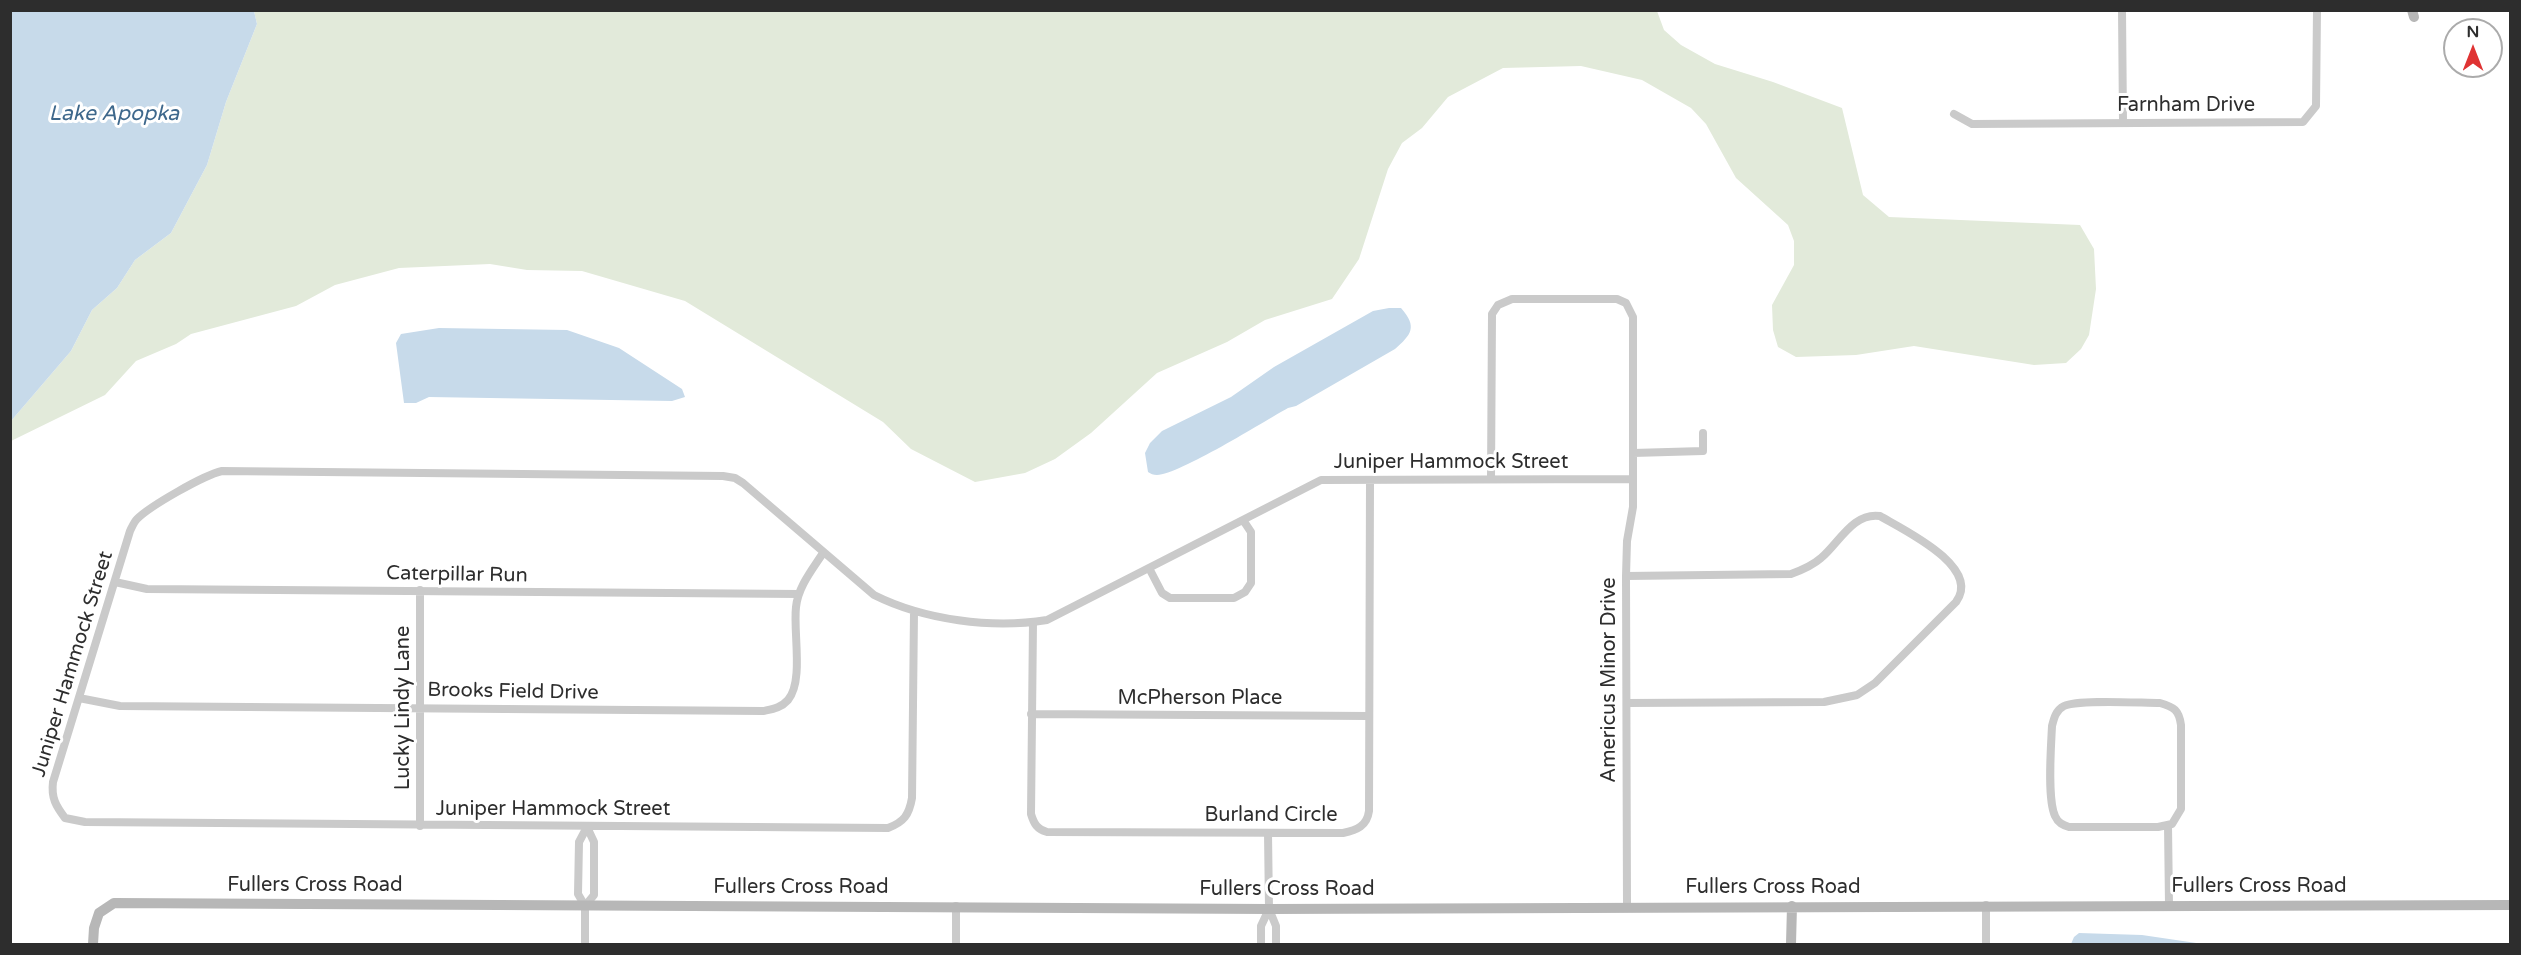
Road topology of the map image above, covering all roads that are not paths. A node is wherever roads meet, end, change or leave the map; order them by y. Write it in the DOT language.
graph roads {
  1 [pos="2122,10"];
  2 [pos="2317,10"];
  3 [pos="1954,114"];
  4 [pos="2123,122"];
  5 [pos="1703,433"];
  6 [pos="1633,453"];
  7 [pos="1491,479"];
  8 [pos="1633,479"];
  9 [pos="1370,480"];
  10 [pos="1243,520"];
  11 [pos="823,553"];
  12 [pos="1149,568"];
  13 [pos="1626,576"];
  14 [pos="115,582"];
  15 [pos="420,590"];
  16 [pos="799,594"];
  17 [pos="914,612"];
  18 [pos="1033,622"];
  19 [pos="79,698"];
  20 [pos="1627,703"];
  21 [pos="420,708"];
  22 [pos="1031,714"];
  23 [pos="1369,716"];
  24 [pos="2168,825"];
  25 [pos="420,826"];
  26 [pos="586,827"];
  27 [pos="1268,833"];
  28 [pos="2169,905"];
  29 [pos="2511,905"];
  30 [pos="585,906"];
  31 [pos="956,906"];
  32 [pos="1792,906"];
  33 [pos="1986,906"];
  34 [pos="1627,907"];
  35 [pos="1269,909"];
  36 [pos="93,945"];
  37 [pos="585,945"];
  38 [pos="956,945"];
  39 [pos="1261,945"];
  40 [pos="1276,945"];
  41 [pos="1791,945"];
  42 [pos="1986,945"];
  1 -- 4 [label="street"];
  2 -- 4 [label="street, Farnham Drive"];
  3 -- 4 [label="street, Farnham Drive"];
  5 -- 6 [label="street"];
  6 -- 7 [label="street, Americus Minor Drive"];
  6 -- 8 [label="street, Americus Minor Drive"];
  7 -- 8 [label="street, Juniper Hammock Street"];
  7 -- 9 [label="street, Juniper Hammock Street"];
  8 -- 13 [label="street, Americus Minor Drive"];
  9 -- 10 [label="street, Juniper Hammock Street"];
  9 -- 23 [label="street, Burland Circle"];
  10 -- 12 [label="street, Juniper Hammock Street"];
  10 -- 12 [label="street"];
  11 -- 14 [label="street, Juniper Hammock Street"];
  11 -- 16 [label="street, Brooks Field Drive"];
  11 -- 17 [label="street, Juniper Hammock Street"];
  12 -- 18 [label="street, Juniper Hammock Street"];
  13 -- 20 [label="street, Americus Minor Drive"];
  13 -- 20 [label="street"];
  14 -- 15 [label="street, Caterpillar Run"];
  14 -- 19 [label="street, Juniper Hammock Street"];
  15 -- 16 [label="street, Caterpillar Run"];
  15 -- 21 [label="street, Lucky Lindy Lane"];
  16 -- 21 [label="street, Brooks Field Drive"];
  17 -- 18 [label="street, Juniper Hammock Street"];
  17 -- 26 [label="street, Juniper Hammock Street"];
  18 -- 22 [label="street, Burland Circle"];
  19 -- 21 [label="street, Brooks Field Drive"];
  19 -- 25 [label="street, Juniper Hammock Street"];
  20 -- 34 [label="street, Americus Minor Drive"];
  21 -- 25 [label="street, Lucky Lindy Lane"];
  22 -- 23 [label="street, McPherson Place"];
  22 -- 27 [label="street, Burland Circle"];
  23 -- 27 [label="street, Burland Circle"];
  24 -- 24 [label="street"];
  24 -- 28 [label="street"];
  25 -- 26 [label="street, Juniper Hammock Street"];
  26 -- 30 [label="street"];
  26 -- 30 [label="street"];
  27 -- 35 [label="street"];
  28 -- 29 [label="street, Fullers Cross Road"];
  28 -- 33 [label="street, Fullers Cross Road"];
  30 -- 31 [label="street, Fullers Cross Road"];
  30 -- 36 [label="street, Fullers Cross Road"];
  30 -- 37 [label="street"];
  31 -- 35 [label="street, Fullers Cross Road"];
  31 -- 38 [label="street"];
  32 -- 33 [label="street, Fullers Cross Road"];
  32 -- 34 [label="street, Fullers Cross Road"];
  32 -- 41 [label="street"];
  33 -- 42 [label="street"];
  34 -- 35 [label="street, Fullers Cross Road"];
  35 -- 39 [label="street"];
  35 -- 40 [label="street"];
}
